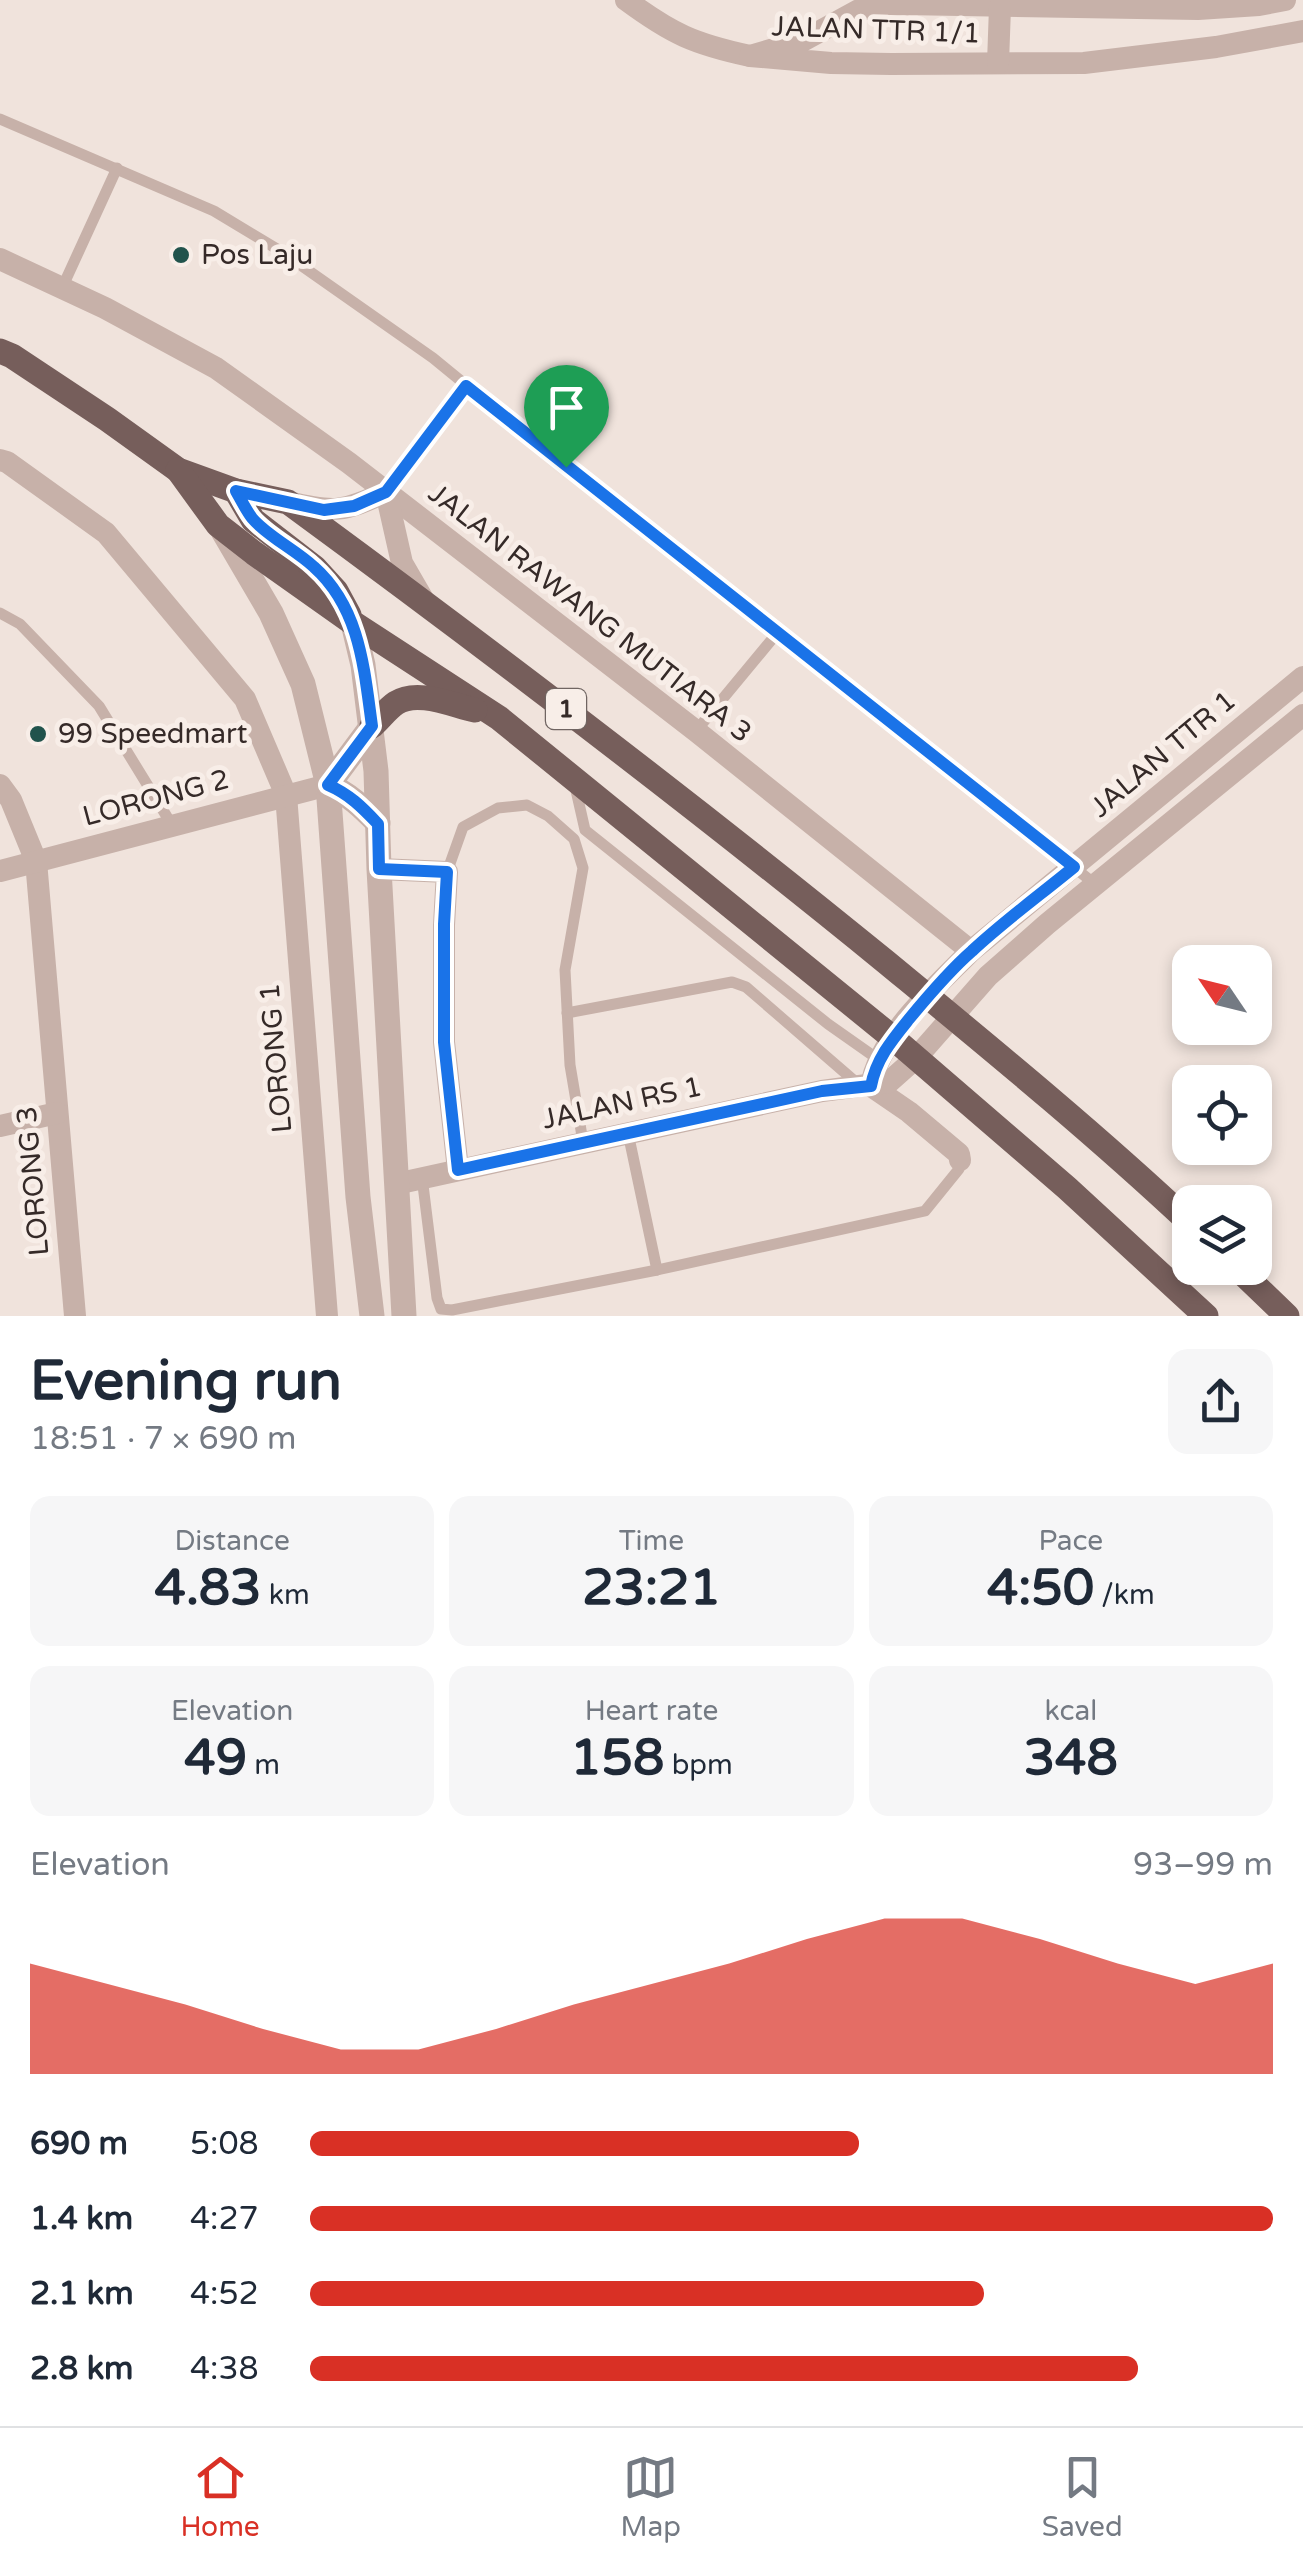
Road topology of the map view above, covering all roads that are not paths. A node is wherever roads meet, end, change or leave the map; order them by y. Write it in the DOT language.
graph roads {
  1 [pos="626,0"];
  2 [pos="1282,1"];
  3 [pos="1000,7"];
  4 [pos="1295,32"];
  5 [pos="750,56"];
  6 [pos="998,63"];
  7 [pos="0,119"];
  8 [pos="117,168"];
  9 [pos="0,259"];
  10 [pos="62,288"];
  11 [pos="0,351"];
  12 [pos="466,386"];
  13 [pos="0,460"];
  14 [pos="178,470"];
  15 [pos="236,491"];
  16 [pos="386,492"];
  17 [pos="288,502"];
  18 [pos="218,525"];
  19 [pos="424,602"];
  20 [pos="0,613"];
  21 [pos="353,623"];
  22 [pos="778,632"];
  23 [pos="1303,677"];
  24 [pos="1303,716"];
  25 [pos="499,718"];
  26 [pos="372,726"];
  27 [pos="696,731"];
  28 [pos="0,785"];
  29 [pos="328,785"];
  30 [pos="286,795"];
  31 [pos="378,824"];
  32 [pos="172,825"];
  33 [pos="36,861"];
  34 [pos="1074,867"];
  35 [pos="379,869"];
  36 [pos="0,872"];
  37 [pos="447,872"];
  38 [pos="1096,884"];
  39 [pos="971,951"];
  40 [pos="928,996"];
  41 [pos="567,1012"];
  42 [pos="953,1017"];
  43 [pos="896,1058"];
  44 [pos="866,1086"];
  45 [pos="57,1113"];
  46 [pos="0,1126"];
  47 [pos="628,1132"];
  48 [pos="583,1142"];
  49 [pos="960,1160"];
  50 [pos="458,1170"];
  51 [pos="422,1177"];
  52 [pos="396,1184"];
  53 [pos="1172,1206"];
  54 [pos="657,1270"];
  55 [pos="1255,1285"];
  56 [pos="75,1316"];
  57 [pos="327,1316"];
  58 [pos="372,1316"];
  59 [pos="404,1316"];
  60 [pos="1206,1316"];
  61 [pos="1287,1316"];
  1 -- 5 [label="street"];
  2 -- 3 [label="street, JALAN TTR 1/1"];
  2 -- 4 [label="street"];
  3 -- 5 [label="street, JALAN TTR 1/1"];
  3 -- 6 [label="street"];
  4 -- 6 [label="street, JALAN TTR 1/1"];
  5 -- 6 [label="street, JALAN TTR 1/1"];
  7 -- 8 [label="lane"];
  8 -- 10 [label="lane"];
  8 -- 12 [label="lane"];
  9 -- 10 [label="street, JALAN RAWANG MUTIARA 3"];
  10 -- 16 [label="street, JALAN RAWANG MUTIARA 3"];
  11 -- 14 [label="main road, 1"];
  12 -- 16 [label="lane"];
  12 -- 22 [label="lane"];
  13 -- 30 [label="street, LORONG 1"];
  14 -- 15 [label="main road, 1"];
  14 -- 18 [label="main road, 1"];
  15 -- 17 [label="main road, 1"];
  15 -- 21 [label="main road"];
  16 -- 17 [label="street"];
  16 -- 19 [label="street"];
  16 -- 27 [label="street, JALAN RAWANG MUTIARA 3"];
  17 -- 19 [label="main road, 1"];
  18 -- 21 [label="main road, 1"];
  18 -- 29 [label="street"];
  19 -- 40 [label="main road, 1"];
  20 -- 32 [label="lane"];
  21 -- 25 [label="main road, 1"];
  21 -- 26 [label="street"];
  22 -- 27 [label="lane"];
  22 -- 34 [label="lane"];
  23 -- 34 [label="street, JALAN TTR 1"];
  24 -- 38 [label="street, JALAN TTR 1"];
  25 -- 26 [label="main road"];
  25 -- 43 [label="main road, 1"];
  26 -- 29 [label="street"];
  26 -- 31 [label="street"];
  27 -- 39 [label="street, JALAN RAWANG MUTIARA 3"];
  28 -- 33 [label="street, LORONG 3"];
  29 -- 30 [label="street, LORONG 2"];
  29 -- 31 [label="street"];
  29 -- 58 [label="street"];
  30 -- 32 [label="street, LORONG 2"];
  30 -- 57 [label="street, LORONG 1"];
  31 -- 35 [label="street"];
  32 -- 33 [label="street, LORONG 2"];
  33 -- 36 [label="street, LORONG 2"];
  33 -- 45 [label="street, LORONG 3"];
  34 -- 38 [label="lane"];
  34 -- 39 [label="street, JALAN TTR 1"];
  35 -- 37 [label="street"];
  35 -- 52 [label="street"];
  37 -- 41 [label="lane"];
  37 -- 50 [label="street"];
  38 -- 42 [label="street, JALAN TTR 1"];
  39 -- 40 [label="street, JALAN TTR 1"];
  40 -- 42 [label="main road, 1"];
  40 -- 43 [label="street, JALAN TTR 1"];
  41 -- 44 [label="lane"];
  41 -- 48 [label="lane"];
  42 -- 43 [label="street, JALAN TTR 1"];
  42 -- 53 [label="main road, 1"];
  43 -- 44 [label="street, JALAN RS 1"];
  43 -- 60 [label="main road, 1"];
  44 -- 47 [label="street, JALAN RS 1"];
  44 -- 49 [label="street"];
  45 -- 46 [label="street"];
  45 -- 56 [label="street, LORONG 3"];
  47 -- 48 [label="street, JALAN RS 1"];
  47 -- 54 [label="lane"];
  48 -- 50 [label="street, JALAN RS 1"];
  49 -- 54 [label="lane"];
  50 -- 51 [label="street, JALAN RS 1"];
  51 -- 52 [label="street, JALAN RS 1"];
  51 -- 54 [label="lane"];
  52 -- 59 [label="street"];
  55 -- 61 [label="main road"];
}
